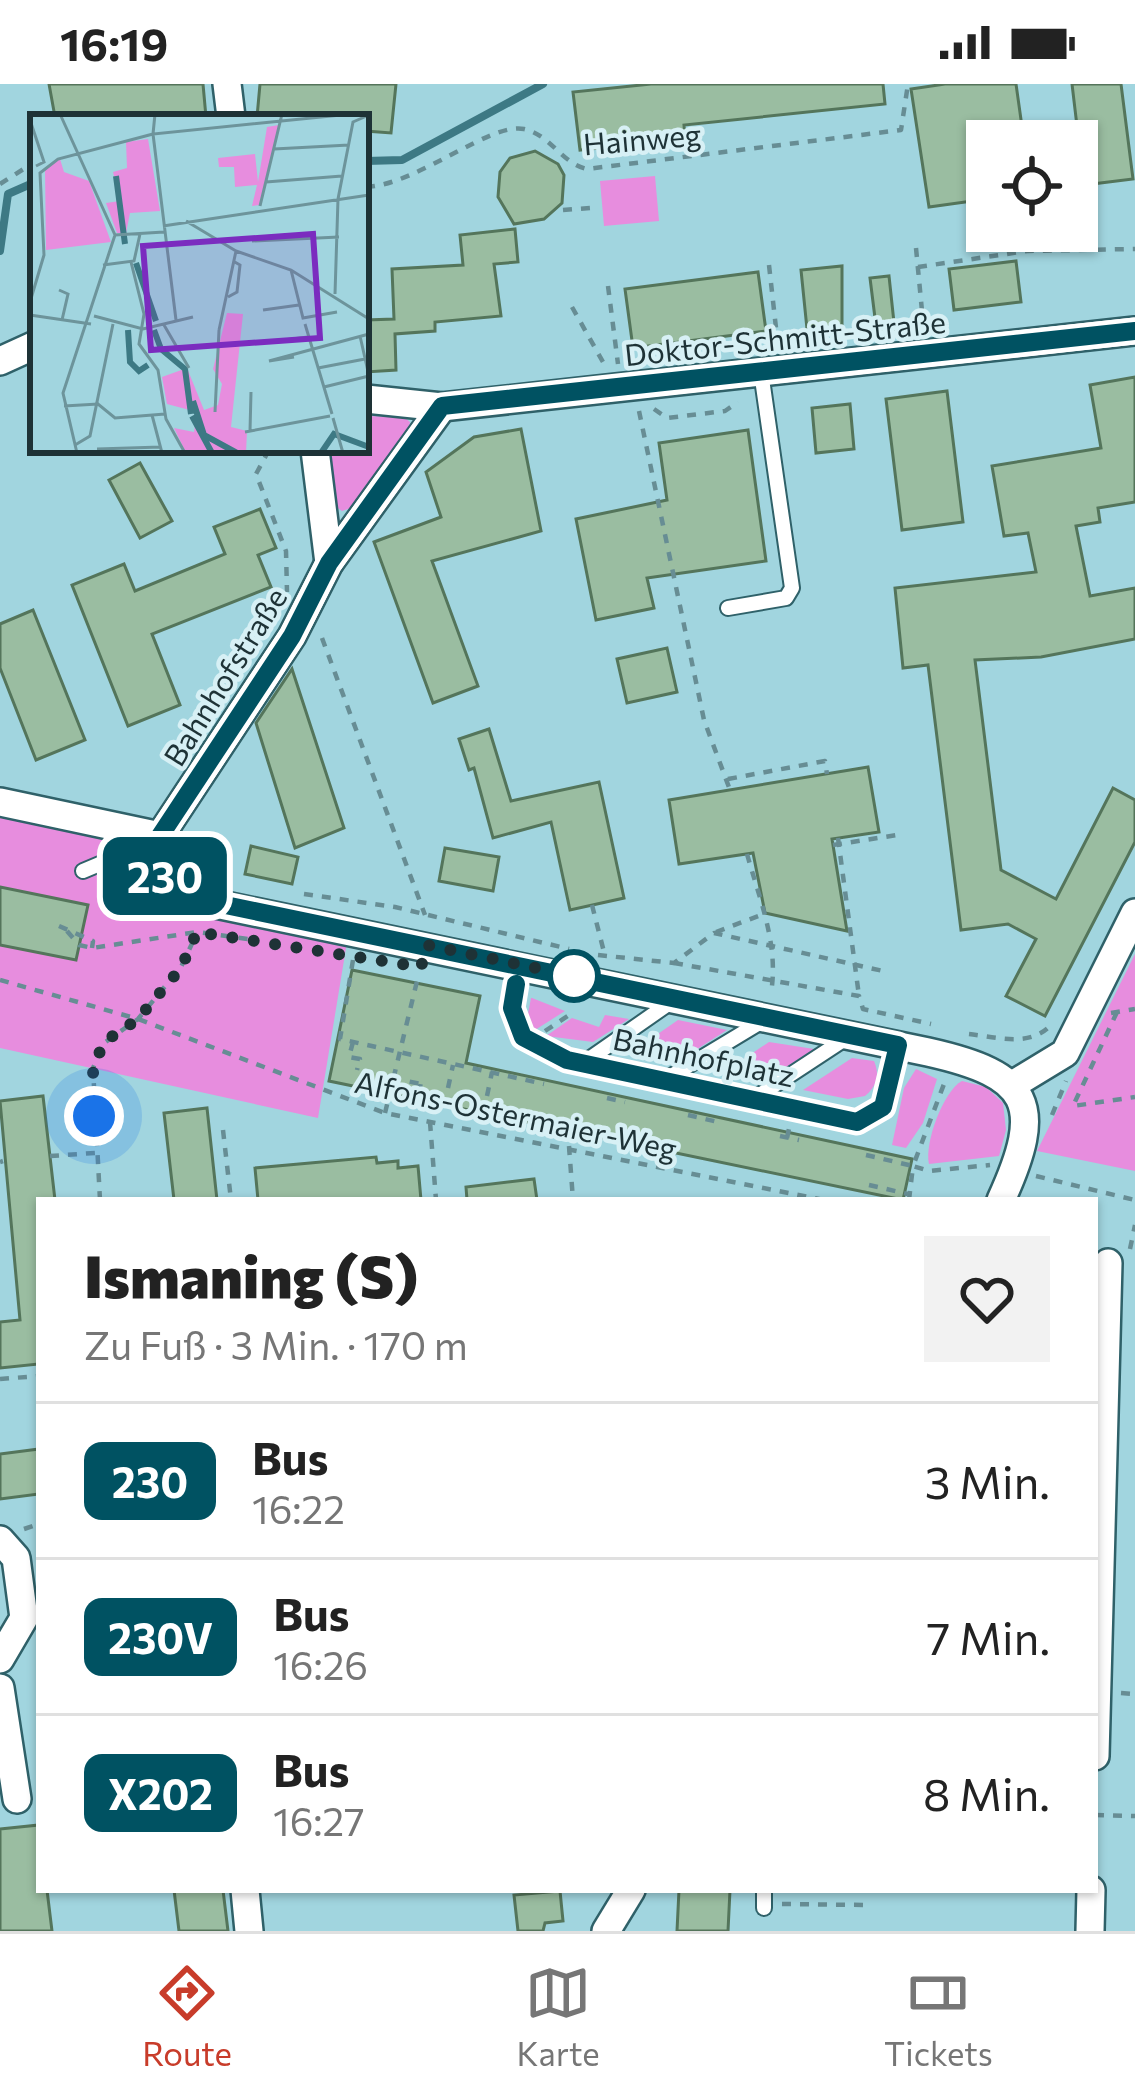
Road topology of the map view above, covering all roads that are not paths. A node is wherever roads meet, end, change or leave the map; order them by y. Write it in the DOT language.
graph roads {
  1 [pos="227,84"];
  2 [pos="231,114"];
  3 [pos="1135,331"];
  4 [pos="30,347"];
  5 [pos="0,361"];
  6 [pos="769,375"];
  7 [pos="369,400"];
  8 [pos="442,406"];
  9 [pos="315,453"];
  10 [pos="329,563"];
  11 [pos="728,608"];
  12 [pos="0,802"];
  13 [pos="160,836"];
  14 [pos="82,871"];
  15 [pos="157,881"];
  16 [pos="1135,913"];
  17 [pos="518,964"];
  18 [pos="676,998"];
  19 [pos="767,1018"];
  20 [pos="850,1035"];
  21 [pos="898,1045"];
  22 [pos="582,1064"];
  23 [pos="662,1081"];
  24 [pos="1014,1084"];
  25 [pos="752,1100"];
  26 [pos="1002,1197"];
  27 [pos="1116,1264"];
  28 [pos="0,1540"];
  29 [pos="1098,1577"];
  30 [pos="0,1659"];
  31 [pos="0,1688"];
  32 [pos="19,1798"];
  33 [pos="245,1893"];
  34 [pos="629,1893"];
  35 [pos="764,1893"];
  36 [pos="1091,1893"];
  37 [pos="764,1908"];
  38 [pos="249,1931"];
  39 [pos="606,1931"];
  40 [pos="1090,1931"];
  1 -- 2 [label="street"];
  3 -- 6 [label="street, Doktor-Schmitt-Straße"];
  4 -- 5 [label="street"];
  6 -- 8 [label="street, Doktor-Schmitt-Straße"];
  6 -- 11 [label="lane"];
  7 -- 8 [label="street, Doktor-Schmitt-Straße"];
  8 -- 10 [label="street"];
  9 -- 10 [label="street"];
  10 -- 13 [label="street, Bahnhofstraße"];
  12 -- 13 [label="street"];
  13 -- 15 [label="street"];
  14 -- 15 [label="lane"];
  15 -- 17 [label="street, Bahnhofplatz"];
  16 -- 24 [label="street"];
  17 -- 18 [label="street, Bahnhofplatz"];
  17 -- 22 [label="lane, Bahnhofplatz"];
  18 -- 19 [label="street, Bahnhofplatz"];
  18 -- 22 [label="lane"];
  19 -- 20 [label="street, Bahnhofplatz"];
  19 -- 23 [label="lane"];
  20 -- 21 [label="street, Bahnhofplatz"];
  20 -- 25 [label="lane"];
  21 -- 24 [label="street, Bahnhofplatz"];
  21 -- 25 [label="lane, Bahnhofplatz"];
  22 -- 23 [label="lane, Bahnhofplatz"];
  23 -- 25 [label="lane, Bahnhofplatz"];
  24 -- 26 [label="street"];
  27 -- 29 [label="street"];
  28 -- 30 [label="street"];
  31 -- 32 [label="street"];
  33 -- 38 [label="street"];
  34 -- 39 [label="street"];
  35 -- 37 [label="lane"];
  36 -- 40 [label="street"];
}
